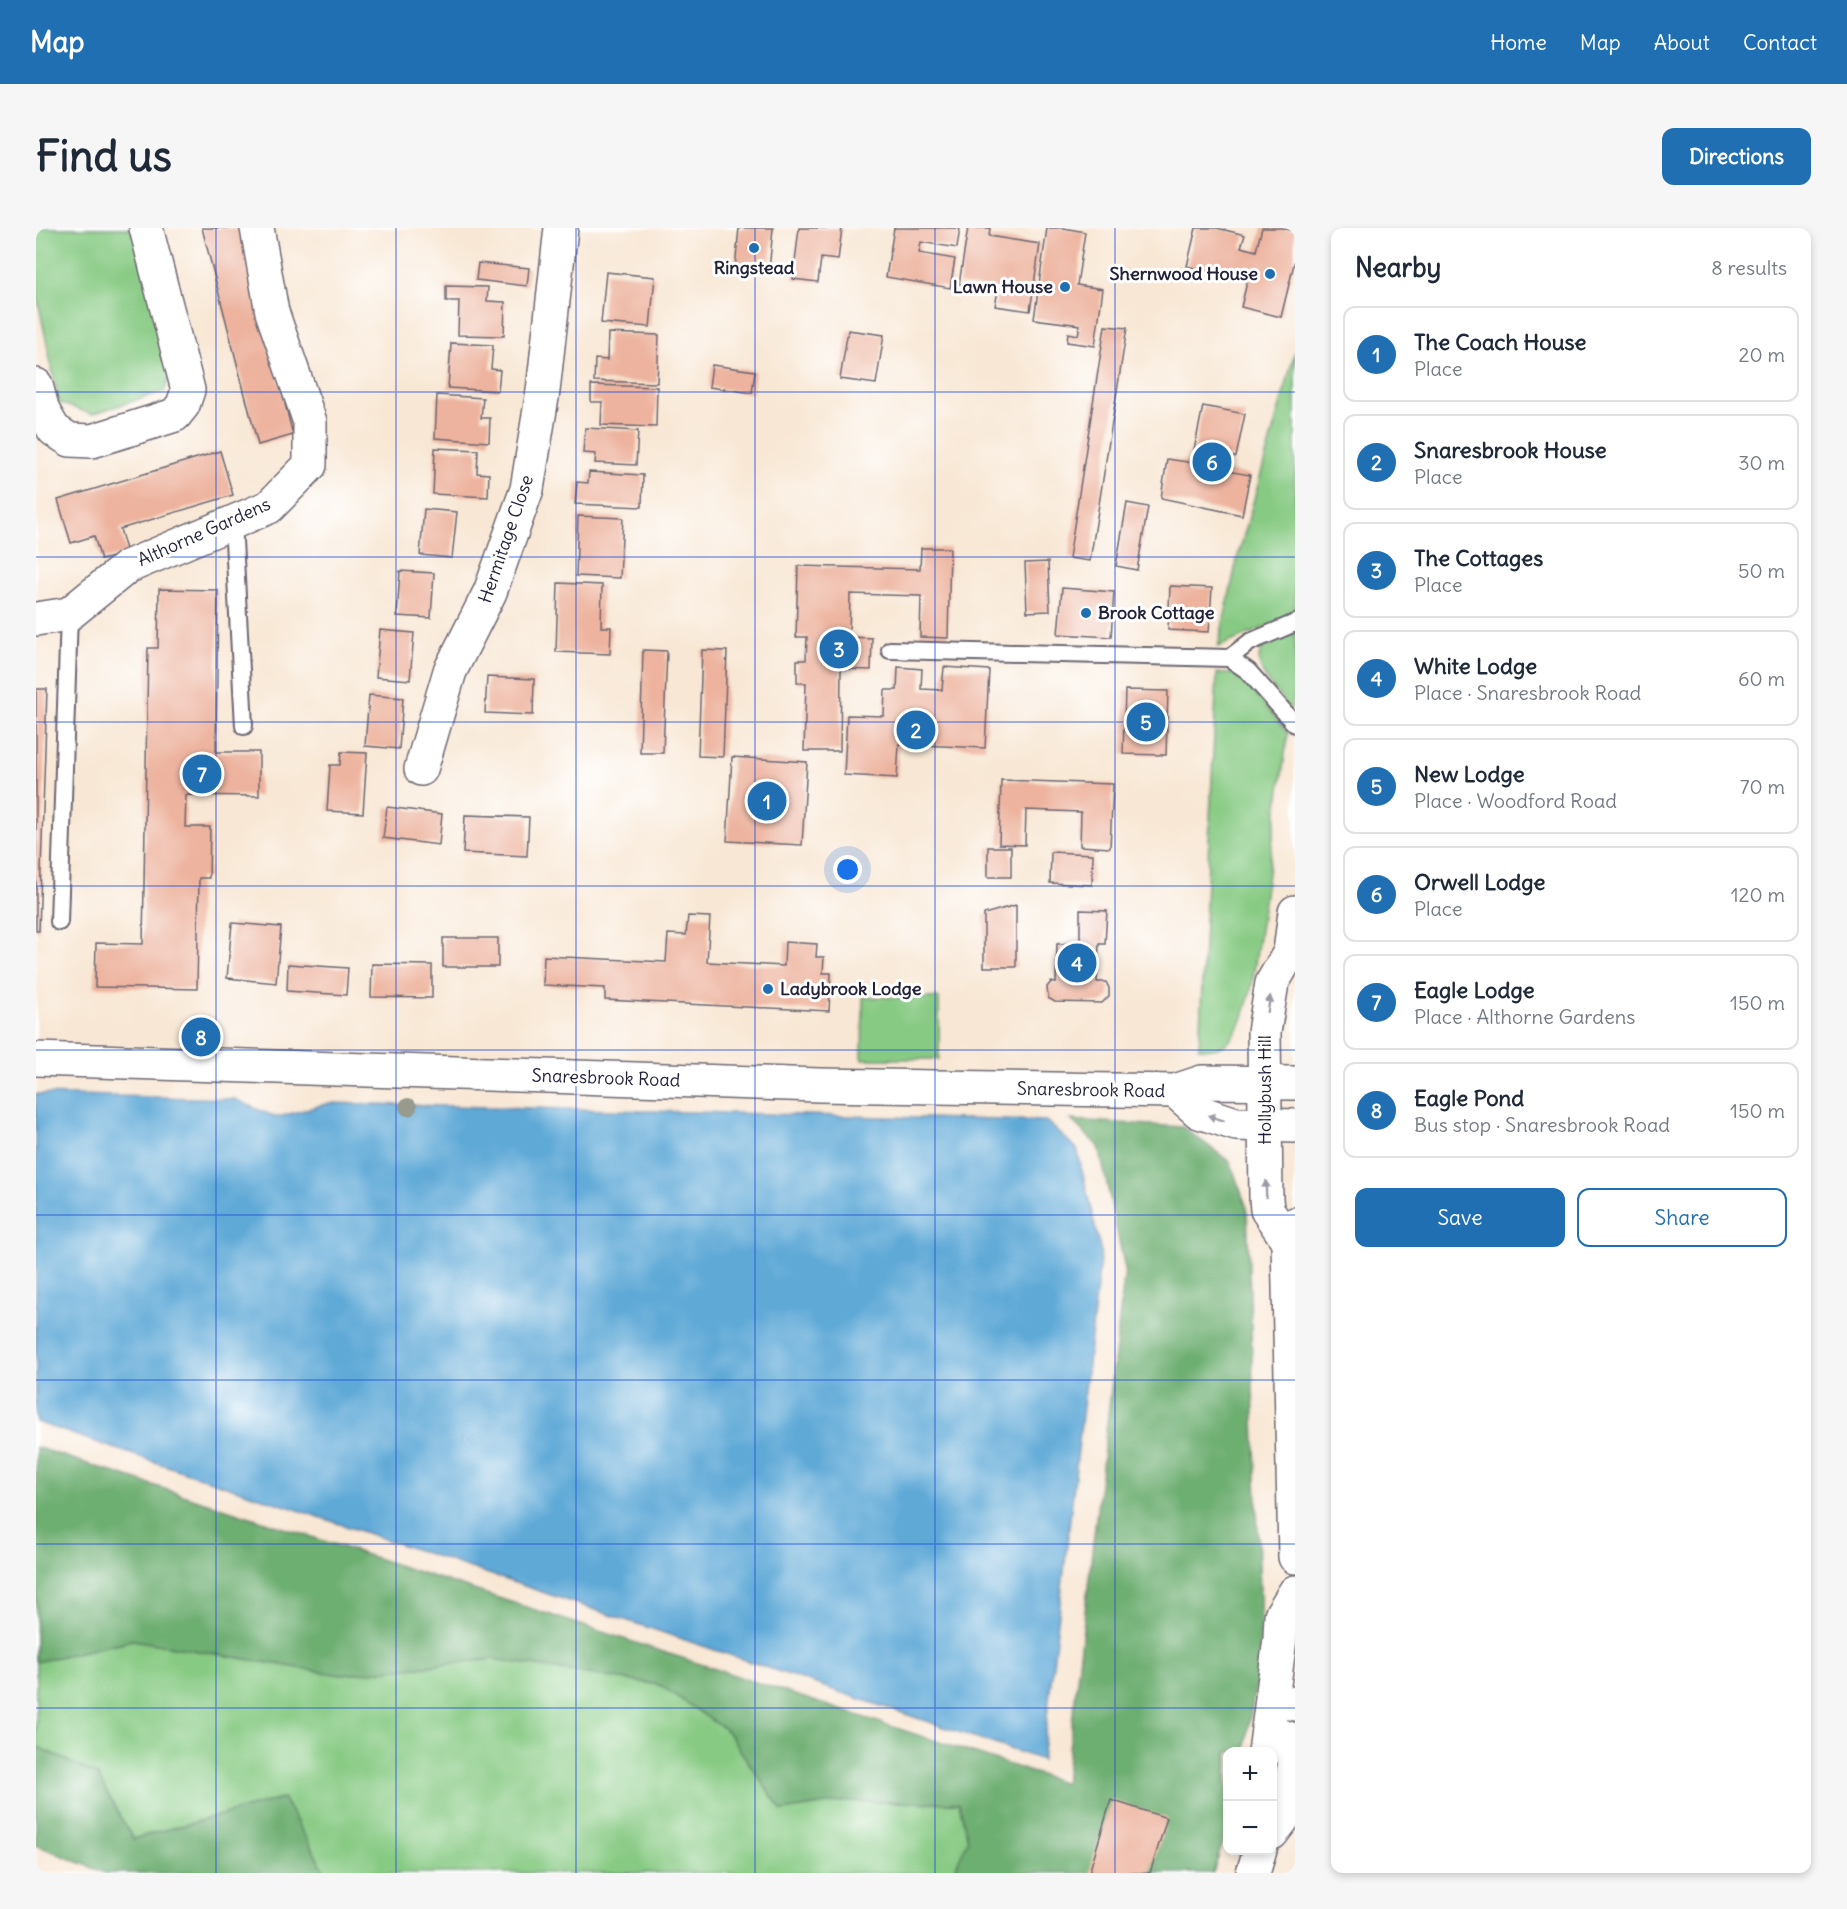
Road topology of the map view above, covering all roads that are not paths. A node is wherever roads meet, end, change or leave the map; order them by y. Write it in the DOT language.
graph roads {
  1 [pos="146,228"];
  2 [pos="257,228"];
  3 [pos="561,228"];
  4 [pos="36,385"];
  5 [pos="233,522"];
  6 [pos="69,614"];
  7 [pos="36,619"];
  8 [pos="1295,623"];
  9 [pos="890,650"];
  10 [pos="1229,658"];
  11 [pos="1295,723"];
  12 [pos="244,726"];
  13 [pos="421,769"];
  14 [pos="1295,912"];
  15 [pos="1295,918"];
  16 [pos="58,922"];
  17 [pos="1292,958"];
  18 [pos="36,1059"];
  19 [pos="1280,1083"];
  20 [pos="1175,1091"];
  21 [pos="1280,1126"];
  22 [pos="1292,1233"];
  23 [pos="1292,1297"];
  24 [pos="1295,1557"];
  25 [pos="1295,1592"];
  26 [pos="1284,1688"];
  27 [pos="1276,1741"];
  28 [pos="1295,1762"];
  29 [pos="1277,1827"];
  30 [pos="1259,1855"];
  31 [pos="1253,1873"];
  1 -- 4 [label="street"];
  2 -- 5 [label="street, Althorne Gardens"];
  3 -- 13 [label="street, Hermitage Close"];
  5 -- 6 [label="street, Althorne Gardens"];
  5 -- 12 [label="lane"];
  6 -- 7 [label="street"];
  6 -- 16 [label="lane"];
  8 -- 10 [label="lane"];
  9 -- 10 [label="lane"];
  10 -- 11 [label="lane"];
  14 -- 15 [label="street"];
  15 -- 17 [label="street"];
  19 -- 17 [label="street, Hollybush Hill, one-way"];
  18 -- 20 [label="street, Snaresbrook Road"];
  19 -- 20 [label="street, Snaresbrook Road"];
  19 -- 21 [label="street, Hollybush Hill"];
  21 -- 20 [label="street, Snaresbrook Road, one-way"];
  22 -- 21 [label="street, Hollybush Hill, one-way"];
  22 -- 23 [label="street, Hollybush Hill"];
  23 -- 24 [label="street, Hollybush Hill"];
  25 -- 26 [label="street"];
  26 -- 27 [label="street"];
  28 -- 29 [label="street"];
  30 -- 31 [label="street"];
}
